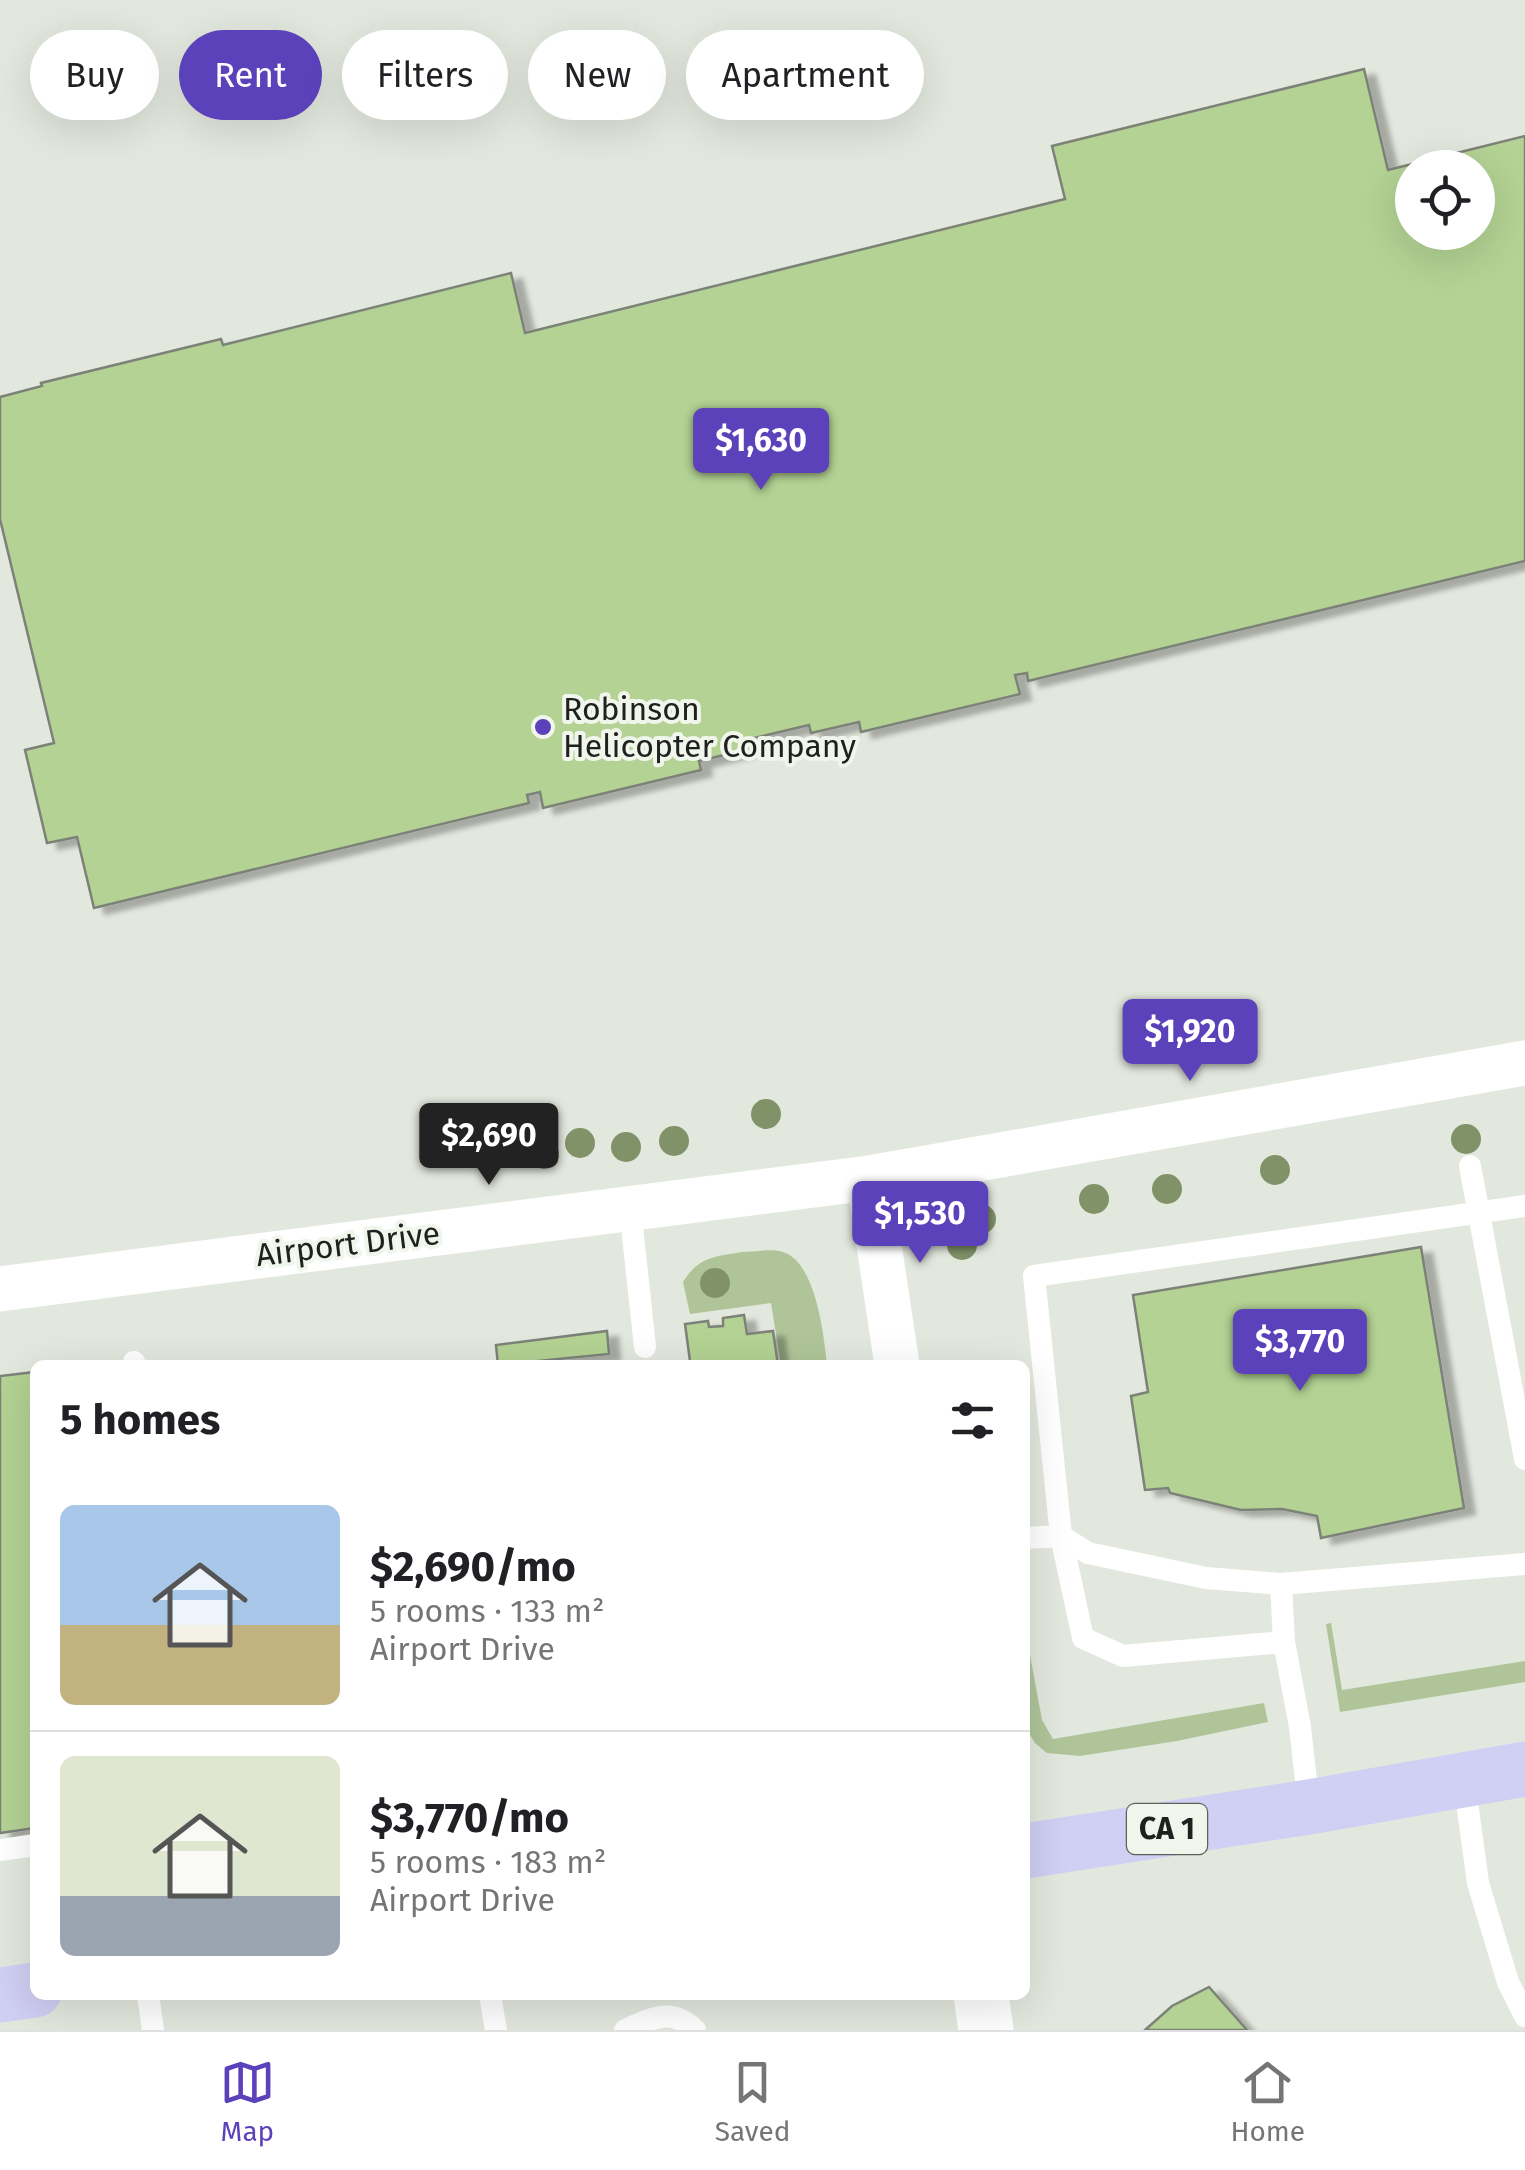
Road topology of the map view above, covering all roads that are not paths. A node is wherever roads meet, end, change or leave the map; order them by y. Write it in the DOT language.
graph roads {
  1 [pos="1525,1063"];
  2 [pos="1470,1166"];
  3 [pos="868,1178"];
  4 [pos="1525,1206"];
  5 [pos="630,1208"];
  6 [pos="1479,1213"];
  7 [pos="0,1289"];
  8 [pos="645,1347"];
  9 [pos="896,1360"];
  10 [pos="1525,1459"];
  11 [pos="1061,1536"];
  12 [pos="1030,1538"];
  13 [pos="1525,1564"];
  14 [pos="1281,1584"];
  15 [pos="1284,1642"];
  16 [pos="1525,1769"];
  17 [pos="1464,1780"];
  18 [pos="1309,1807"];
  19 [pos="30,1846"];
  20 [pos="0,1850"];
  21 [pos="1030,1851"];
  22 [pos="1520,1987"];
  23 [pos="30,1991"];
  24 [pos="0,1995"];
  25 [pos="149,2000"];
  26 [pos="491,2000"];
  27 [pos="982,2000"];
  28 [pos="1525,2016"];
  29 [pos="153,2030"];
  30 [pos="496,2030"];
  31 [pos="625,2030"];
  32 [pos="695,2030"];
  33 [pos="986,2030"];
  1 -- 3 [label="street, Airport Drive"];
  2 -- 6 [label="lane"];
  3 -- 5 [label="street, Airport Drive"];
  3 -- 9 [label="street"];
  4 -- 6 [label="lane"];
  5 -- 7 [label="street, Airport Drive"];
  5 -- 8 [label="lane"];
  6 -- 10 [label="lane"];
  6 -- 11 [label="lane"];
  11 -- 12 [label="lane"];
  11 -- 14 [label="lane"];
  11 -- 15 [label="lane"];
  13 -- 14 [label="lane"];
  14 -- 15 [label="lane"];
  15 -- 18 [label="lane"];
  16 -- 17 [label="highway, CA 1"];
  17 -- 18 [label="highway, CA 1"];
  17 -- 22 [label="lane"];
  18 -- 21 [label="highway, CA 1"];
  19 -- 20 [label="lane"];
  22 -- 28 [label="lane"];
  23 -- 24 [label="highway"];
  25 -- 29 [label="lane"];
  26 -- 30 [label="lane"];
  27 -- 33 [label="street"];
  31 -- 32 [label="lane"];
}
